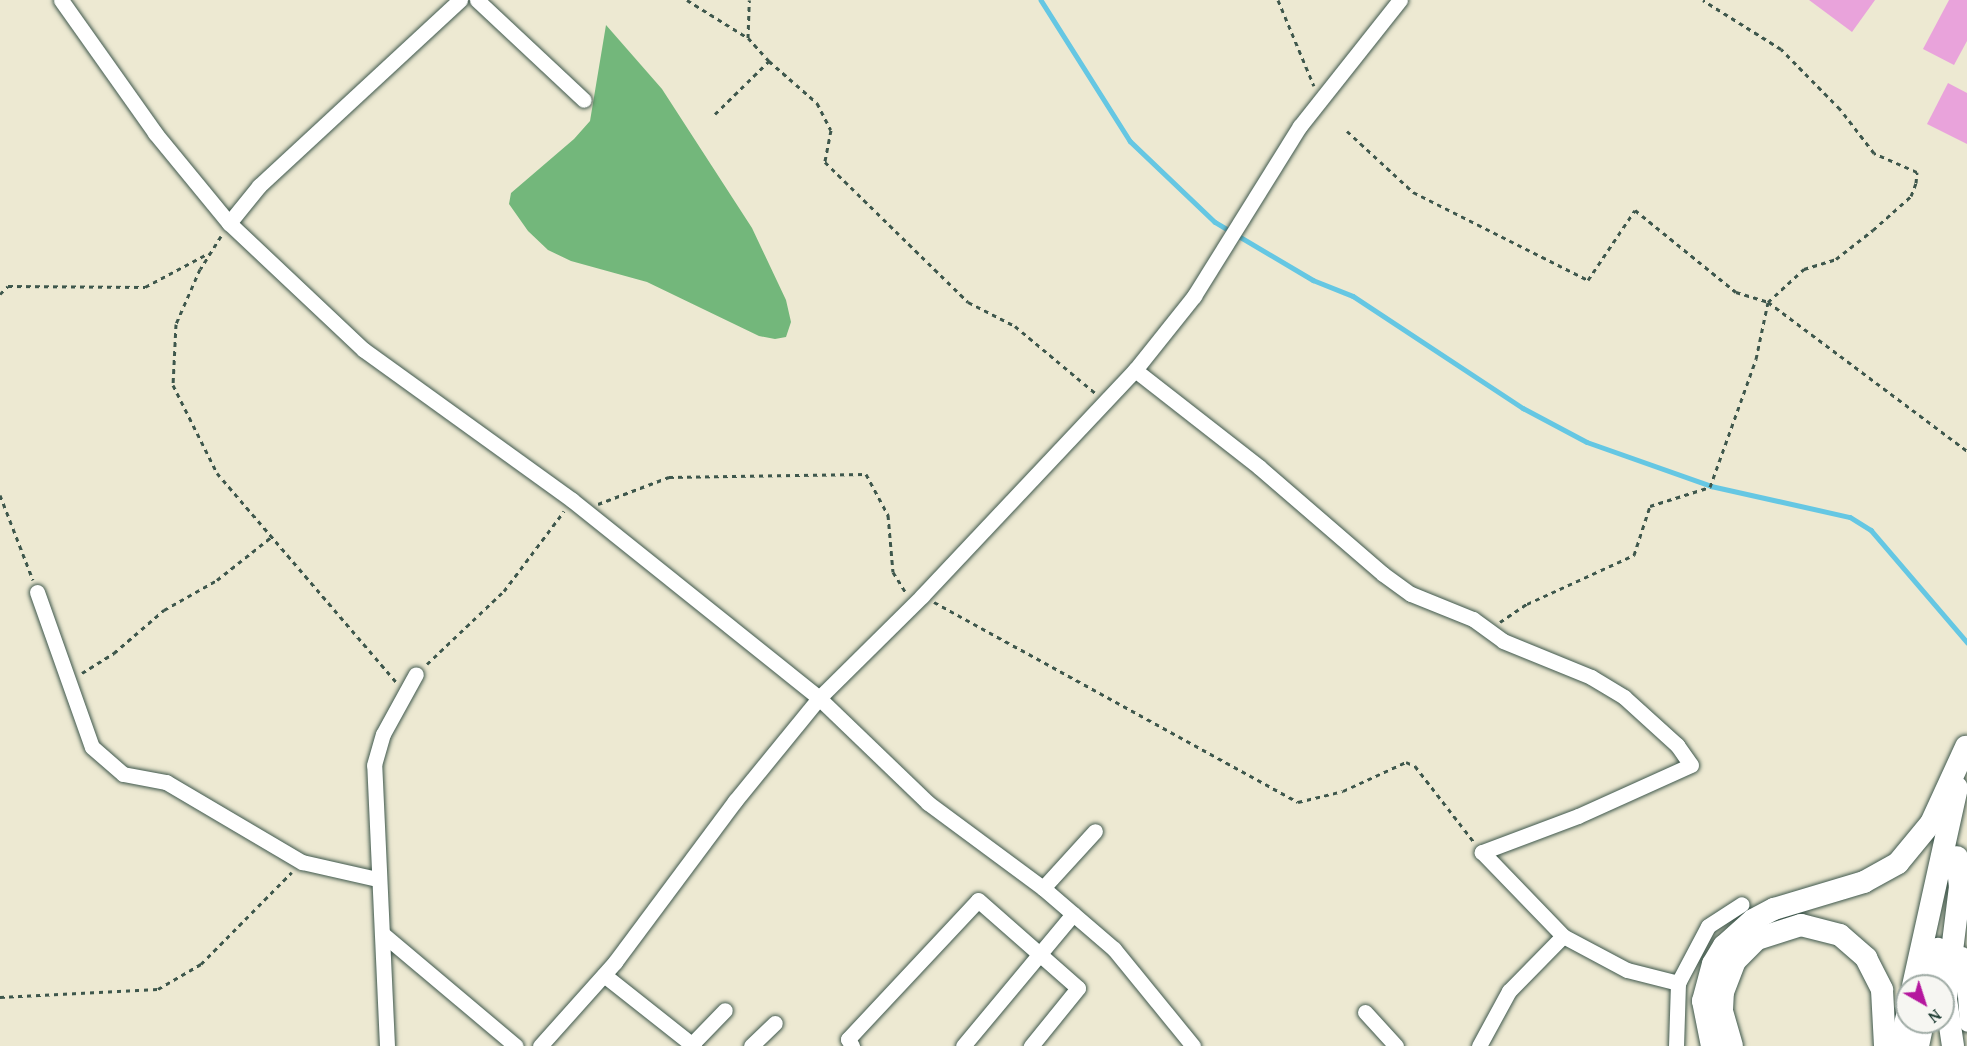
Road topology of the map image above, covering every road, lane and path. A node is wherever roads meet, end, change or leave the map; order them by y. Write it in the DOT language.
graph roads {
  1 [pos="61,0"];
  2 [pos="460,0"];
  3 [pos="477,0"];
  4 [pos="687,0"];
  5 [pos="749,0"];
  6 [pos="1278,0"];
  7 [pos="1400,0"];
  8 [pos="1703,0"];
  9 [pos="748,38"];
  10 [pos="769,61"];
  11 [pos="1320,99"];
  12 [pos="584,100"];
  13 [pos="715,114"];
  14 [pos="1347,131"];
  15 [pos="229,223"];
  16 [pos="210,253"];
  17 [pos="0,294"];
  18 [pos="1768,302"];
  19 [pos="1135,370"];
  20 [pos="1105,401"];
  21 [pos="1967,451"];
  22 [pos="0,495"];
  23 [pos="578,504"];
  24 [pos="270,538"];
  25 [pos="37,592"];
  26 [pos="917,600"];
  27 [pos="1488,630"];
  28 [pos="417,674"];
  29 [pos="68,681"];
  30 [pos="406,692"];
  31 [pos="819,698"];
  32 [pos="1966,745"];
  33 [pos="1967,810"];
  34 [pos="1095,831"];
  35 [pos="1482,852"];
  36 [pos="1957,857"];
  37 [pos="302,862"];
  38 [pos="377,879"];
  39 [pos="1043,888"];
  40 [pos="1742,904"];
  41 [pos="1073,914"];
  42 [pos="1967,915"];
  43 [pos="384,935"];
  44 [pos="1563,936"];
  45 [pos="1041,954"];
  46 [pos="1916,974"];
  47 [pos="1933,974"];
  48 [pos="604,975"];
  49 [pos="1678,983"];
  50 [pos="0,997"];
  51 [pos="725,1010"];
  52 [pos="1365,1012"];
  53 [pos="775,1023"];
  54 [pos="1967,1024"];
  55 [pos="693,1045"];
  56 [pos="387,1046"];
  57 [pos="516,1046"];
  58 [pos="540,1046"];
  59 [pos="751,1046"];
  60 [pos="852,1046"];
  61 [pos="963,1046"];
  62 [pos="1030,1046"];
  63 [pos="1192,1046"];
  64 [pos="1396,1046"];
  65 [pos="1479,1046"];
  66 [pos="1676,1046"];
  67 [pos="1712,1046"];
  68 [pos="1732,1046"];
  69 [pos="1885,1046"];
  70 [pos="1953,1046"];
  1 -- 15 [label="street"];
  2 -- 15 [label="street"];
  3 -- 12 [label="street"];
  4 -- 9 [label="path"];
  5 -- 9 [label="path"];
  6 -- 11 [label="path"];
  7 -- 11 [label="street"];
  8 -- 18 [label="path"];
  9 -- 10 [label="path"];
  10 -- 13 [label="path"];
  10 -- 20 [label="path"];
  11 -- 19 [label="street"];
  14 -- 18 [label="path"];
  15 -- 16 [label="path"];
  15 -- 23 [label="street"];
  16 -- 17 [label="path"];
  16 -- 24 [label="path"];
  18 -- 21 [label="path"];
  18 -- 27 [label="path"];
  19 -- 20 [label="street"];
  19 -- 27 [label="street"];
  20 -- 26 [label="street"];
  22 -- 25 [label="path"];
  23 -- 26 [label="path"];
  23 -- 28 [label="path"];
  23 -- 31 [label="street"];
  24 -- 29 [label="path"];
  24 -- 30 [label="path"];
  25 -- 29 [label="street"];
  26 -- 31 [label="street"];
  26 -- 35 [label="path"];
  27 -- 35 [label="street"];
  28 -- 30 [label="street"];
  29 -- 37 [label="street"];
  30 -- 38 [label="street"];
  31 -- 39 [label="street"];
  31 -- 48 [label="street"];
  32 -- 46 [label="highway"];
  32 -- 67 [label="highway"];
  33 -- 36 [label="highway"];
  34 -- 39 [label="street"];
  35 -- 44 [label="street"];
  36 -- 47 [label="highway"];
  36 -- 70 [label="highway"];
  37 -- 38 [label="street"];
  37 -- 50 [label="path"];
  38 -- 43 [label="street"];
  39 -- 41 [label="street"];
  40 -- 49 [label="street"];
  41 -- 45 [label="street"];
  41 -- 63 [label="street"];
  42 -- 54 [label="street"];
  43 -- 56 [label="street"];
  43 -- 57 [label="street"];
  44 -- 49 [label="street"];
  44 -- 65 [label="street"];
  45 -- 60 [label="street"];
  45 -- 61 [label="street"];
  45 -- 62 [label="street"];
  48 -- 55 [label="street"];
  48 -- 58 [label="street"];
  49 -- 66 [label="street"];
  51 -- 55 [label="street"];
  52 -- 64 [label="street"];
  53 -- 59 [label="street"];
  68 -- 69 [label="highway"];
}
